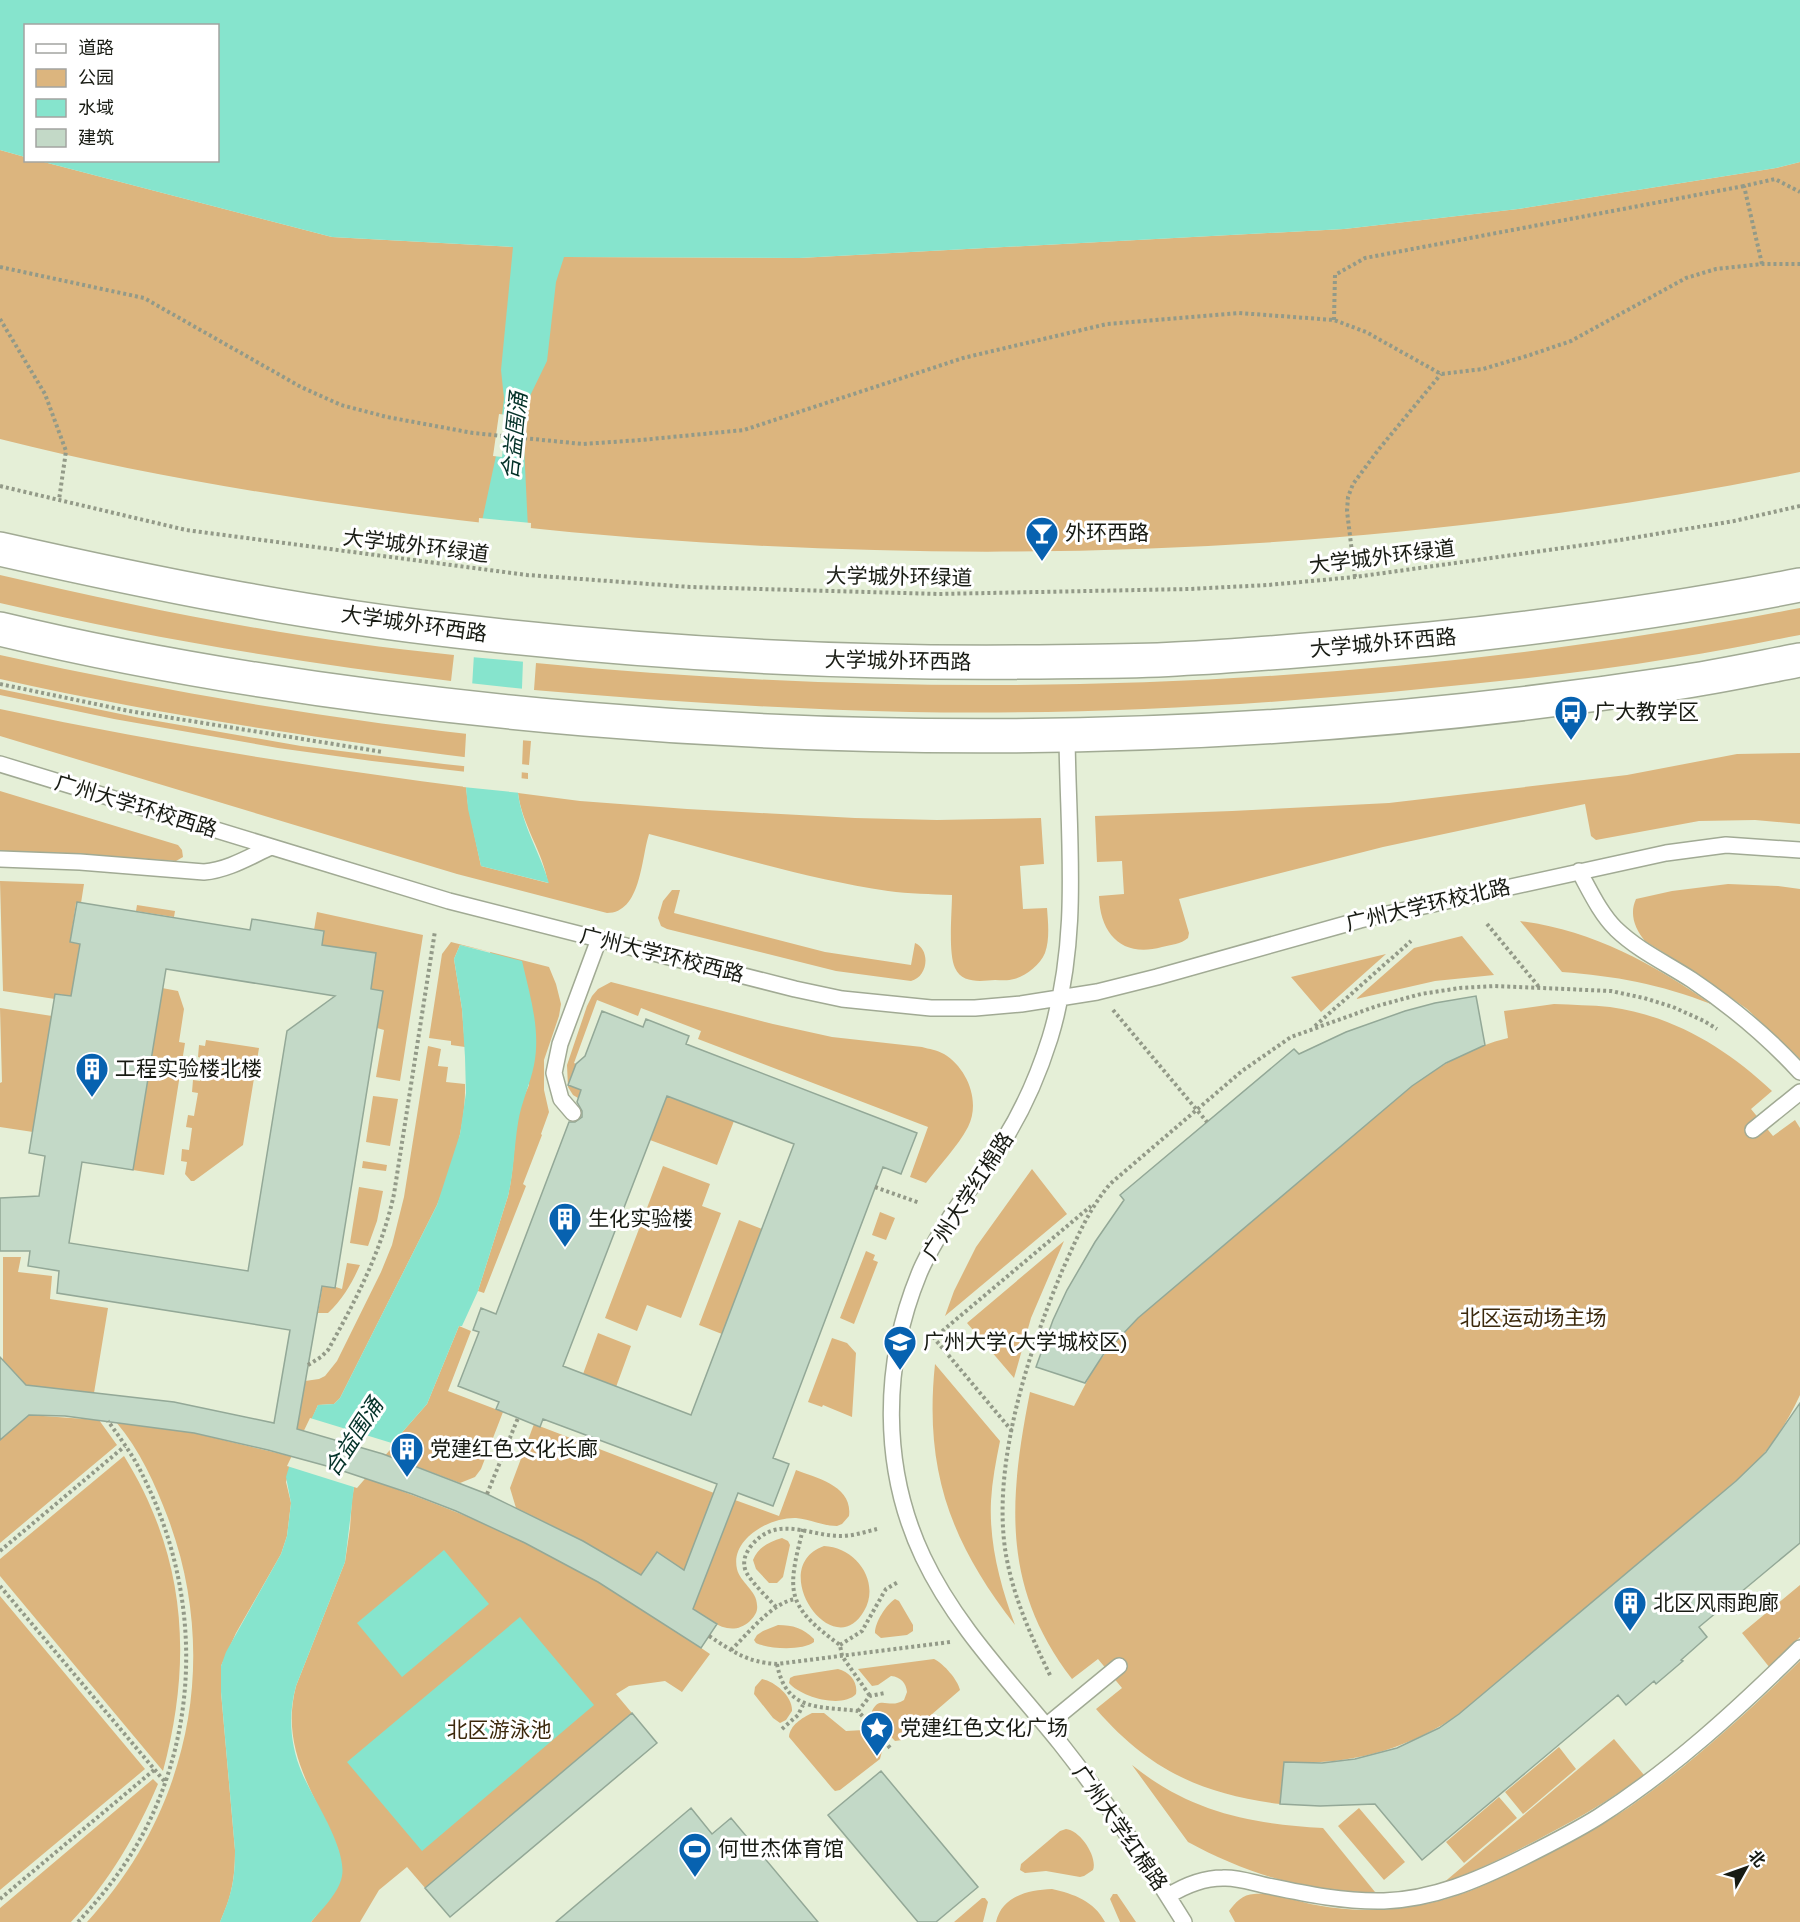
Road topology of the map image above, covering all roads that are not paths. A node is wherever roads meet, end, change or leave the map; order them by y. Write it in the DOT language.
graph roads {
  1 [pos="0,549"];
  2 [pos="1800,585"];
  3 [pos="0,629"];
  4 [pos="1800,660"];
  5 [pos="1066,736"];
  6 [pos="0,765"];
  7 [pos="271,847"];
  8 [pos="1800,850"];
  9 [pos="0,859"];
  10 [pos="1579,871"];
  11 [pos="599,939"];
  12 [pos="1061,998"];
  13 [pos="1800,1072"];
  14 [pos="1800,1092"];
  15 [pos="573,1113"];
  16 [pos="1753,1130"];
  17 [pos="1800,1648"];
  18 [pos="1119,1666"];
  19 [pos="1046,1726"];
  20 [pos="1168,1896"];
  21 [pos="1185,1922"];
  1 -- 2 [label="main road, 大学城外环西路"];
  3 -- 5 [label="main road"];
  4 -- 5 [label="main road"];
  5 -- 12 [label="lane, 广州大学红棉路"];
  6 -- 7 [label="lane, 广州大学环校西路"];
  7 -- 9 [label="lane, 广州大学环校西路"];
  7 -- 11 [label="lane, 广州大学环校西路"];
  8 -- 10 [label="lane, 广州大学环校北路"];
  10 -- 12 [label="lane, 广州大学环校北路"];
  10 -- 13 [label="lane"];
  11 -- 12 [label="lane, 广州大学环校西路"];
  11 -- 15 [label="lane"];
  12 -- 19 [label="lane, 广州大学红棉路"];
  14 -- 16 [label="lane"];
  17 -- 20 [label="lane"];
  18 -- 19 [label="lane"];
  19 -- 20 [label="lane, 广州大学红棉路"];
  20 -- 21 [label="lane, 广州大学红棉路"];
}
